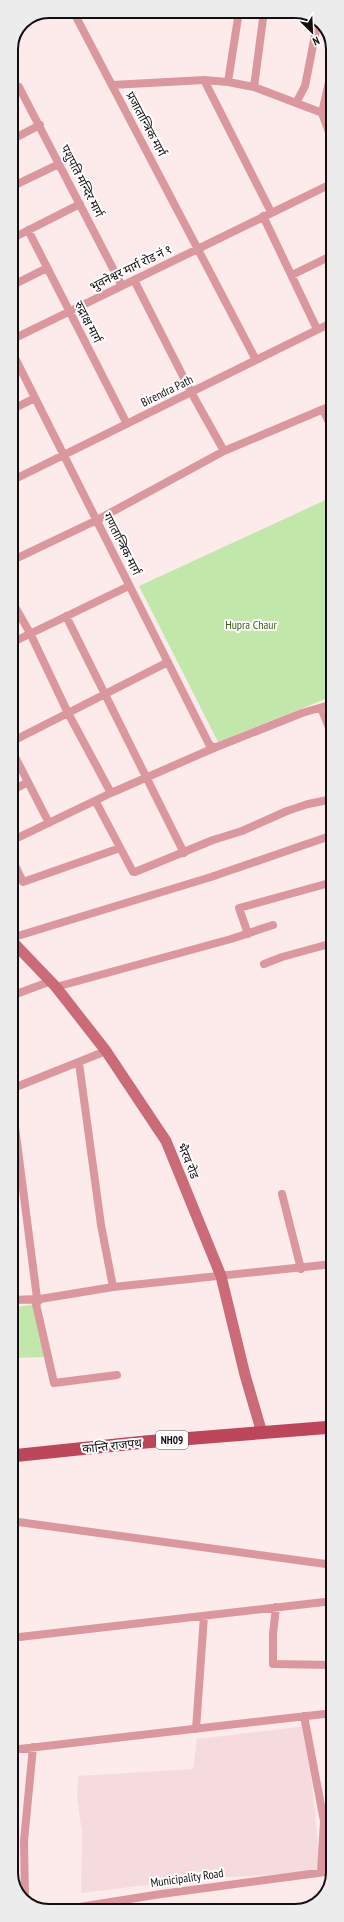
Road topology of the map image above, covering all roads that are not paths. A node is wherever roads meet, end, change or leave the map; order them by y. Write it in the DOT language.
graph roads {
  1 [pos="77,18"];
  2 [pos="238,18"];
  3 [pos="263,18"];
  4 [pos="317,27"];
  5 [pos="204,80"];
  6 [pos="228,82"];
  7 [pos="112,85"];
  8 [pos="254,87"];
  9 [pos="18,88"];
  10 [pos="326,96"];
  11 [pos="296,103"];
  12 [pos="322,114"];
  13 [pos="326,115"];
  14 [pos="40,125"];
  15 [pos="326,125"];
  16 [pos="18,136"];
  17 [pos="59,164"];
  18 [pos="18,184"];
  19 [pos="326,186"];
  20 [pos="80,204"];
  21 [pos="271,212"];
  22 [pos="262,216"];
  23 [pos="28,230"];
  24 [pos="18,235"];
  25 [pos="197,249"];
  26 [pos="326,259"];
  27 [pos="47,268"];
  28 [pos="292,274"];
  29 [pos="134,280"];
  30 [pos="18,282"];
  31 [pos="122,286"];
  32 [pos="70,312"];
  33 [pos="326,325"];
  34 [pos="317,329"];
  35 [pos="18,337"];
  36 [pos="256,360"];
  37 [pos="18,364"];
  38 [pos="191,392"];
  39 [pos="35,398"];
  40 [pos="18,406"];
  41 [pos="326,408"];
  42 [pos="322,410"];
  43 [pos="326,417"];
  44 [pos="127,424"];
  45 [pos="224,451"];
  46 [pos="64,455"];
  47 [pos="18,478"];
  48 [pos="97,520"];
  49 [pos="18,558"];
  50 [pos="129,586"];
  51 [pos="18,613"];
  52 [pos="66,616"];
  53 [pos="30,634"];
  54 [pos="18,640"];
  55 [pos="168,662"];
  56 [pos="106,694"];
  57 [pos="326,706"];
  58 [pos="321,708"];
  59 [pos="68,713"];
  60 [pos="326,720"];
  61 [pos="18,738"];
  62 [pos="214,748"];
  63 [pos="18,763"];
  64 [pos="147,778"];
  65 [pos="28,782"];
  66 [pos="18,787"];
  67 [pos="112,793"];
  68 [pos="326,801"];
  69 [pos="96,802"];
  70 [pos="49,823"];
  71 [pos="326,836"];
  72 [pos="18,838"];
  73 [pos="120,848"];
  74 [pos="184,853"];
  75 [pos="18,872"];
  76 [pos="326,884"];
  77 [pos="274,925"];
  78 [pos="248,934"];
  79 [pos="18,937"];
  80 [pos="326,945"];
  81 [pos="18,946"];
  82 [pos="264,964"];
  83 [pos="53,984"];
  84 [pos="18,994"];
  85 [pos="106,1051"];
  86 [pos="79,1063"];
  87 [pos="18,1086"];
  88 [pos="18,1146"];
  89 [pos="282,1194"];
  90 [pos="326,1265"];
  91 [pos="301,1269"];
  92 [pos="221,1276"];
  93 [pos="113,1287"];
  94 [pos="39,1298"];
  95 [pos="18,1300"];
  96 [pos="117,1374"];
  97 [pos="326,1427"];
  98 [pos="262,1432"];
  99 [pos="18,1455"];
  100 [pos="18,1522"];
  101 [pos="326,1564"];
  102 [pos="326,1602"];
  103 [pos="276,1607"];
  104 [pos="204,1616"];
  105 [pos="18,1637"];
  106 [pos="326,1665"];
  107 [pos="326,1714"];
  108 [pos="304,1716"];
  109 [pos="196,1729"];
  110 [pos="33,1747"];
  111 [pos="18,1749"];
  112 [pos="321,1872"];
  113 [pos="326,1872"];
  114 [pos="25,1893"];
  115 [pos="102,1904"];
  1 -- 7 [label="street, प्रजातान्त्रिक मार्ग"];
  2 -- 6 [label="street"];
  3 -- 8 [label="street"];
  4 -- 11 [label="street"];
  5 -- 6 [label="street"];
  5 -- 7 [label="street"];
  5 -- 21 [label="street"];
  6 -- 8 [label="street"];
  7 -- 25 [label="street, प्रजातान्त्रिक मार्ग"];
  8 -- 11 [label="street"];
  9 -- 14 [label="street, पशुपति मन्दिर मार्ग"];
  10 -- 12 [label="street"];
  11 -- 12 [label="street"];
  12 -- 13 [label="street"];
  12 -- 15 [label="street"];
  14 -- 16 [label="street"];
  14 -- 17 [label="street, पशुपति मन्दिर मार्ग"];
  17 -- 18 [label="street"];
  17 -- 20 [label="street, पशुपति मन्दिर मार्ग"];
  19 -- 21 [label="street, भुवनेश्वर मार्ग रोड नं १"];
  20 -- 23 [label="street"];
  20 -- 31 [label="street, पशुपति मन्दिर मार्ग"];
  21 -- 22 [label="street, भुवनेश्वर मार्ग रोड नं १"];
  22 -- 25 [label="street, भुवनेश्वर मार्ग रोड नं १"];
  22 -- 28 [label="street"];
  23 -- 24 [label="street"];
  23 -- 27 [label="street, रुद्राक्ष मार्ग"];
  25 -- 29 [label="street, भुवनेश्वर मार्ग रोड नं १"];
  25 -- 36 [label="street, प्रजातान्त्रिक मार्ग"];
  26 -- 28 [label="street"];
  27 -- 30 [label="street"];
  27 -- 32 [label="street, रुद्राक्ष मार्ग"];
  28 -- 34 [label="street"];
  29 -- 31 [label="street, भुवनेश्वर मार्ग रोड नं १"];
  29 -- 38 [label="street"];
  31 -- 32 [label="street, भुवनेश्वर मार्ग रोड नं १"];
  32 -- 35 [label="street, भुवनेश्वर मार्ग रोड नं १"];
  32 -- 44 [label="street, रुद्राक्ष मार्ग"];
  33 -- 34 [label="street, Birendra Path"];
  34 -- 36 [label="street, Birendra Path"];
  36 -- 38 [label="street, Birendra Path"];
  37 -- 39 [label="street, गणतान्त्रिक मार्ग"];
  38 -- 44 [label="street, Birendra Path"];
  38 -- 45 [label="street"];
  39 -- 40 [label="street"];
  39 -- 46 [label="street, गणतान्त्रिक मार्ग"];
  41 -- 42 [label="street"];
  42 -- 43 [label="street"];
  42 -- 45 [label="street"];
  44 -- 46 [label="street, Birendra Path"];
  45 -- 48 [label="street"];
  46 -- 47 [label="street, Birendra Path"];
  46 -- 48 [label="street, गणतान्त्रिक मार्ग"];
  48 -- 49 [label="street"];
  48 -- 50 [label="street, गणतान्त्रिक मार्ग"];
  50 -- 52 [label="street"];
  50 -- 55 [label="street, गणतान्त्रिक मार्ग"];
  51 -- 53 [label="street"];
  52 -- 53 [label="street"];
  52 -- 56 [label="street"];
  53 -- 54 [label="street"];
  53 -- 59 [label="street"];
  55 -- 56 [label="street"];
  55 -- 62 [label="street, गणतान्त्रिक मार्ग"];
  56 -- 59 [label="street"];
  56 -- 64 [label="street"];
  57 -- 58 [label="street"];
  58 -- 60 [label="street"];
  58 -- 62 [label="street"];
  59 -- 61 [label="street"];
  59 -- 67 [label="street"];
  62 -- 64 [label="street"];
  63 -- 65 [label="street"];
  64 -- 67 [label="street"];
  64 -- 74 [label="street"];
  65 -- 66 [label="street"];
  65 -- 70 [label="street"];
  67 -- 69 [label="street"];
  68 -- 74 [label="street"];
  69 -- 70 [label="street"];
  69 -- 73 [label="street"];
  70 -- 72 [label="street"];
  71 -- 79 [label="street"];
  73 -- 74 [label="street"];
  73 -- 75 [label="street"];
  76 -- 78 [label="street"];
  77 -- 78 [label="street"];
  78 -- 83 [label="street"];
  80 -- 82 [label="street"];
  81 -- 83 [label="main road, भैरव रोड"];
  83 -- 84 [label="street"];
  83 -- 85 [label="main road, भैरव रोड"];
  85 -- 86 [label="street"];
  85 -- 92 [label="main road, भैरव रोड"];
  86 -- 87 [label="street"];
  86 -- 93 [label="street"];
  88 -- 94 [label="street"];
  89 -- 91 [label="street"];
  90 -- 91 [label="street"];
  91 -- 92 [label="street"];
  92 -- 93 [label="street"];
  92 -- 98 [label="main road, भैरव रोड"];
  93 -- 94 [label="street"];
  94 -- 95 [label="street"];
  94 -- 96 [label="street"];
  97 -- 98 [label="main road, कान्ति राजपथ / NH09"];
  98 -- 99 [label="main road, कान्ति राजपथ / NH09"];
  100 -- 101 [label="street"];
  102 -- 103 [label="street"];
  103 -- 104 [label="street"];
  103 -- 106 [label="street"];
  104 -- 105 [label="street"];
  104 -- 109 [label="street"];
  107 -- 108 [label="street"];
  108 -- 109 [label="street"];
  108 -- 112 [label="street"];
  109 -- 110 [label="street"];
  110 -- 111 [label="street"];
  110 -- 114 [label="street"];
  112 -- 113 [label="street, Municipality Road"];
  112 -- 115 [label="street, Municipality Road"];
}
